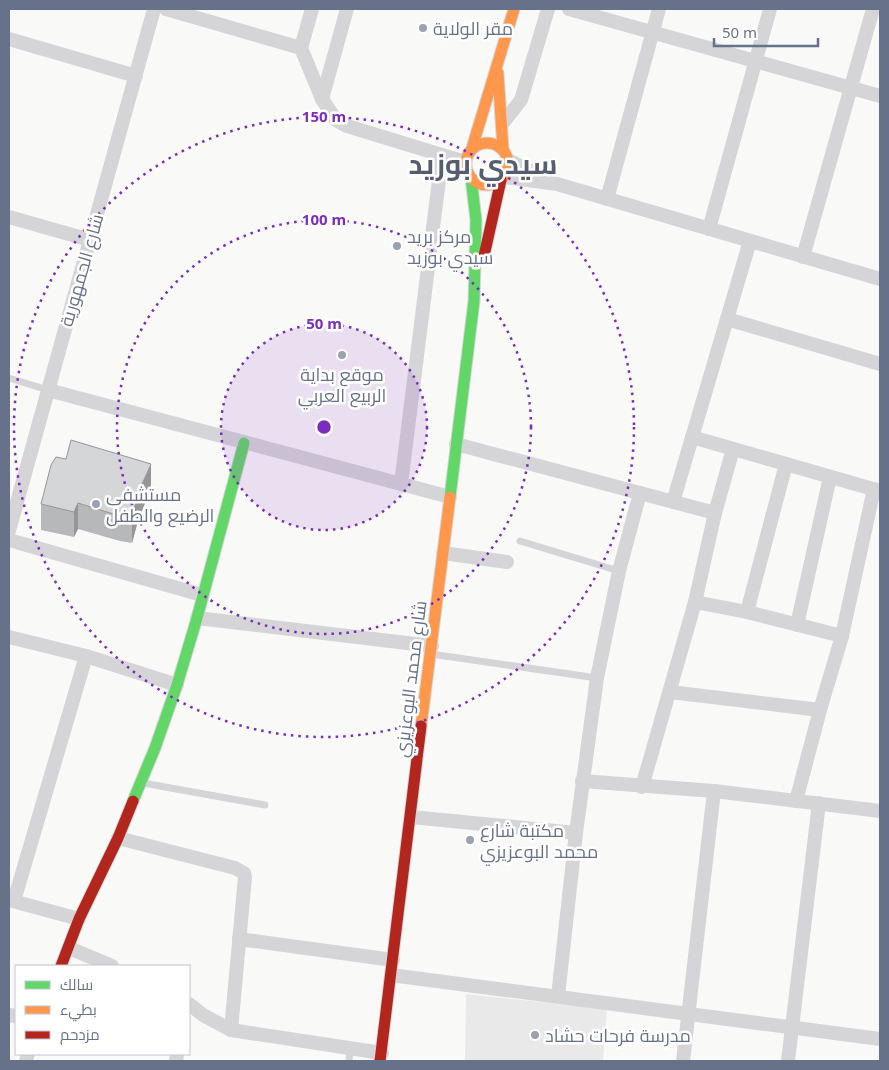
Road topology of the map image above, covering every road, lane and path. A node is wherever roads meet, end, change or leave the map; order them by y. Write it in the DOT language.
graph roads {
  1 [pos="154,9"];
  2 [pos="166,9"];
  3 [pos="312,9"];
  4 [pos="347,9"];
  5 [pos="514,9"];
  6 [pos="548,9"];
  7 [pos="569,9"];
  8 [pos="659,9"];
  9 [pos="770,9"];
  10 [pos="873,9"];
  11 [pos="653,32"];
  12 [pos="9,39"];
  13 [pos="301,48"];
  14 [pos="756,61"];
  15 [pos="497,62"];
  16 [pos="136,76"];
  17 [pos="851,88"];
  18 [pos="880,96"];
  19 [pos="322,99"];
  20 [pos="502,124"];
  21 [pos="472,148"];
  22 [pos="505,154"];
  23 [pos="442,156"];
  24 [pos="465,162"];
  25 [pos="471,178"];
  26 [pos="502,178"];
  27 [pos="557,184"];
  28 [pos="607,199"];
  29 [pos="9,217"];
  30 [pos="710,229"];
  31 [pos="90,240"];
  32 [pos="750,241"];
  33 [pos="803,257"];
  34 [pos="880,279"];
  35 [pos="474,301"];
  36 [pos="727,319"];
  37 [pos="880,364"];
  38 [pos="9,378"];
  39 [pos="48,390"];
  40 [pos="692,437"];
  41 [pos="244,443"];
  42 [pos="456,444"];
  43 [pos="733,449"];
  44 [pos="786,464"];
  45 [pos="830,477"];
  46 [pos="401,484"];
  47 [pos="877,490"];
  48 [pos="640,493"];
  49 [pos="450,497"];
  50 [pos="673,502"];
  51 [pos="715,513"];
  52 [pos="9,531"];
  53 [pos="9,540"];
  54 [pos="520,541"];
  55 [pos="443,554"];
  56 [pos="507,562"];
  57 [pos="619,571"];
  58 [pos="202,595"];
  59 [pos="695,602"];
  60 [pos="747,612"];
  61 [pos="197,618"];
  62 [pos="797,625"];
  63 [pos="842,636"];
  64 [pos="9,637"];
  65 [pos="431,650"];
  66 [pos="86,656"];
  67 [pos="596,678"];
  68 [pos="177,685"];
  69 [pos="670,692"];
  70 [pos="820,710"];
  71 [pos="582,781"];
  72 [pos="141,783"];
  73 [pos="642,787"];
  74 [pos="714,791"];
  75 [pos="796,801"];
  76 [pos="819,803"];
  77 [pos="265,806"];
  78 [pos="880,811"];
  79 [pos="411,817"];
  80 [pos="576,833"];
  81 [pos="118,838"];
  82 [pos="11,900"];
  83 [pos="80,919"];
  84 [pos="239,939"];
  85 [pos="69,948"];
  86 [pos="393,960"];
  87 [pos="61,965"];
  88 [pos="110,965"];
  89 [pos="391,975"];
  90 [pos="558,996"];
  91 [pos="190,1005"];
  92 [pos="688,1013"];
  93 [pos="792,1027"];
  94 [pos="231,1030"];
  95 [pos="880,1039"];
  96 [pos="350,1055"];
  97 [pos="381,1057"];
  98 [pos="683,1061"];
  99 [pos="788,1061"];
  1 -- 16 [label="street, شارع الجمهورية"];
  2 -- 13 [label="street"];
  3 -- 13 [label="street"];
  4 -- 19 [label="street"];
  5 -- 15 [label="main road"];
  6 -- 20 [label="street"];
  7 -- 11 [label="street"];
  8 -- 11 [label="street"];
  9 -- 14 [label="street"];
  10 -- 17 [label="street"];
  11 -- 14 [label="street"];
  11 -- 28 [label="street"];
  12 -- 16 [label="street"];
  13 -- 19 [label="street"];
  14 -- 17 [label="street"];
  14 -- 30 [label="street"];
  15 -- 20 [label="main road"];
  15 -- 21 [label="main road"];
  16 -- 31 [label="street, شارع الجمهورية"];
  17 -- 18 [label="street"];
  17 -- 33 [label="street"];
  19 -- 23 [label="street"];
  20 -- 22 [label="main road"];
  21 -- 22 [label="main road"];
  21 -- 24 [label="main road"];
  22 -- 26 [label="main road"];
  22 -- 27 [label="street"];
  23 -- 24 [label="street"];
  23 -- 46 [label="street"];
  24 -- 25 [label="main road"];
  25 -- 26 [label="main road"];
  25 -- 35 [label="main road, شارع محمد البوعزيزي"];
  26 -- 27 [label="street"];
  26 -- 35 [label="main road, شارع محمد البوعزيزي"];
  27 -- 28 [label="street"];
  28 -- 30 [label="street"];
  29 -- 31 [label="street"];
  30 -- 32 [label="street"];
  31 -- 39 [label="street, شارع الجمهورية"];
  32 -- 33 [label="street"];
  32 -- 36 [label="street"];
  33 -- 34 [label="street"];
  35 -- 42 [label="main road, شارع محمد البوعزيزي"];
  36 -- 37 [label="street"];
  36 -- 40 [label="street"];
  38 -- 39 [label="lane"];
  39 -- 41 [label="street"];
  39 -- 52 [label="street, شارع الجمهورية"];
  40 -- 43 [label="street"];
  40 -- 50 [label="street"];
  41 -- 46 [label="street"];
  41 -- 58 [label="main road"];
  42 -- 48 [label="street"];
  42 -- 49 [label="main road, شارع محمد البوعزيزي"];
  43 -- 44 [label="street"];
  43 -- 51 [label="street"];
  44 -- 45 [label="street"];
  44 -- 60 [label="street"];
  45 -- 47 [label="street"];
  45 -- 62 [label="street"];
  46 -- 49 [label="street"];
  47 -- 63 [label="street"];
  48 -- 50 [label="street"];
  48 -- 57 [label="street"];
  49 -- 55 [label="main road, شارع محمد البوعزيزي"];
  50 -- 51 [label="street"];
  51 -- 59 [label="street"];
  53 -- 58 [label="street"];
  54 -- 57 [label="lane"];
  55 -- 56 [label="street"];
  55 -- 65 [label="main road, شارع محمد البوعزيزي"];
  57 -- 67 [label="street"];
  58 -- 61 [label="main road"];
  59 -- 60 [label="street"];
  59 -- 69 [label="street"];
  60 -- 62 [label="street"];
  61 -- 65 [label="street"];
  61 -- 68 [label="main road"];
  62 -- 63 [label="street"];
  63 -- 70 [label="street"];
  64 -- 66 [label="street"];
  65 -- 67 [label="lane"];
  65 -- 79 [label="main road, شارع محمد البوعزيزي"];
  66 -- 68 [label="street"];
  66 -- 82 [label="street"];
  67 -- 71 [label="street"];
  68 -- 72 [label="main road"];
  69 -- 70 [label="street"];
  69 -- 73 [label="street"];
  70 -- 75 [label="street"];
  71 -- 73 [label="street"];
  71 -- 80 [label="street"];
  72 -- 77 [label="lane"];
  72 -- 81 [label="main road"];
  73 -- 74 [label="street"];
  74 -- 75 [label="street"];
  74 -- 92 [label="street"];
  75 -- 76 [label="street"];
  76 -- 78 [label="street"];
  76 -- 93 [label="street"];
  79 -- 80 [label="street"];
  79 -- 86 [label="main road, شارع محمد البوعزيزي"];
  80 -- 90 [label="street"];
  81 -- 83 [label="main road"];
  81 -- 84 [label="street"];
  82 -- 83 [label="street"];
  83 -- 85 [label="main road"];
  84 -- 86 [label="street"];
  84 -- 94 [label="street"];
  85 -- 87 [label="main road"];
  85 -- 88 [label="street"];
  86 -- 89 [label="main road, شارع محمد البوعزيزي"];
  89 -- 90 [label="street"];
  89 -- 97 [label="main road, شارع محمد البوعزيزي"];
  90 -- 92 [label="street"];
  91 -- 94 [label="street"];
  92 -- 93 [label="street"];
  92 -- 98 [label="street"];
  93 -- 95 [label="street"];
  93 -- 99 [label="street"];
  94 -- 96 [label="street"];
  96 -- 97 [label="street"];
}
